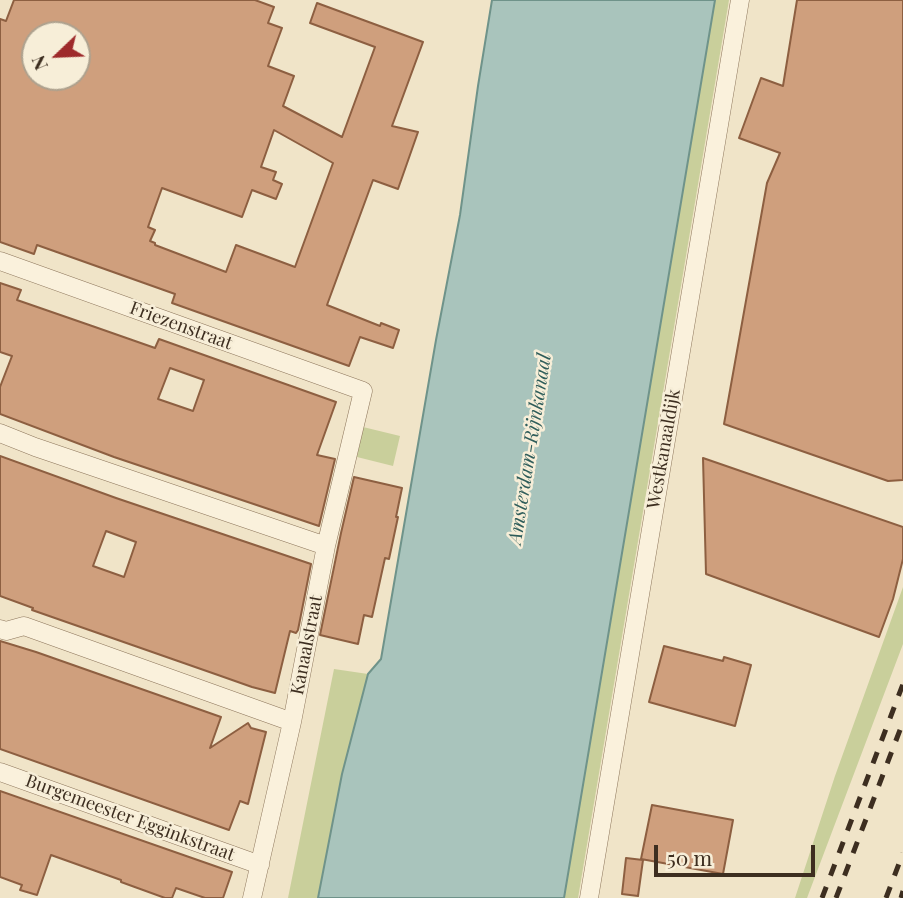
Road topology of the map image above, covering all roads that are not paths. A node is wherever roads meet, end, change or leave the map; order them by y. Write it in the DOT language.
graph roads {
  1 [pos="740,0"];
  2 [pos="0,261"];
  3 [pos="363,391"];
  4 [pos="0,433"];
  5 [pos="326,546"];
  6 [pos="0,629"];
  7 [pos="292,722"];
  8 [pos="0,772"];
  9 [pos="260,864"];
  10 [pos="253,898"];
  11 [pos="589,898"];
  1 -- 11 [label="street, Westkanaaldijk"];
  2 -- 3 [label="street, Friezenstraat"];
  3 -- 5 [label="street, Kanaalstraat"];
  4 -- 5 [label="street"];
  5 -- 7 [label="street, Kanaalstraat"];
  6 -- 7 [label="street"];
  7 -- 9 [label="street, Kanaalstraat"];
  8 -- 9 [label="street, Burgemeester Egginkstraat"];
  9 -- 10 [label="street, Kanaalstraat"];
}
